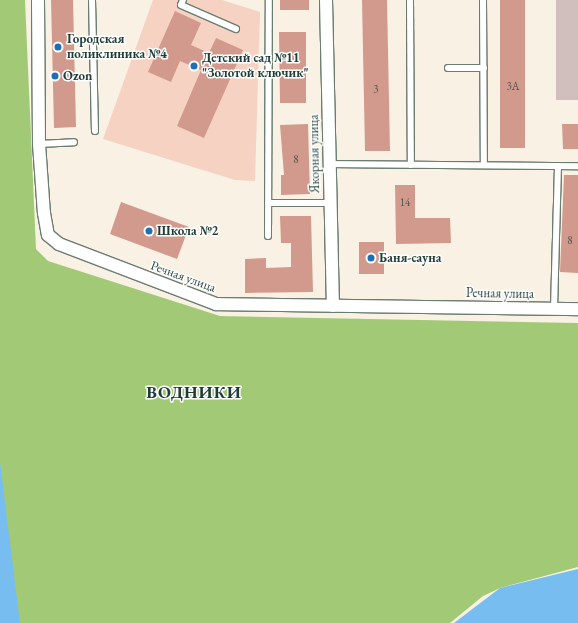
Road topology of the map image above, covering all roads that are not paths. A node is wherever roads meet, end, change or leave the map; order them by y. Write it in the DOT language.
graph roads {
  1 [pos="38,0"];
  2 [pos="92,0"];
  3 [pos="183,0"];
  4 [pos="269,0"];
  5 [pos="326,0"];
  6 [pos="410,0"];
  7 [pos="483,0"];
  8 [pos="236,29"];
  9 [pos="448,68"];
  10 [pos="484,68"];
  11 [pos="95,131"];
  12 [pos="74,142"];
  13 [pos="39,144"];
  14 [pos="330,164"];
  15 [pos="410,165"];
  16 [pos="484,165"];
  17 [pos="558,166"];
  18 [pos="578,166"];
  19 [pos="268,203"];
  20 [pos="331,203"];
  21 [pos="268,236"];
  22 [pos="333,306"];
  23 [pos="554,309"];
  24 [pos="578,309"];
  1 -- 13 [label="street, Речная улица"];
  2 -- 11 [label="lane"];
  3 -- 8 [label="lane"];
  4 -- 19 [label="lane"];
  5 -- 14 [label="street, Якорная улица"];
  6 -- 15 [label="lane"];
  7 -- 10 [label="lane"];
  9 -- 10 [label="lane"];
  10 -- 16 [label="lane"];
  12 -- 13 [label="lane"];
  13 -- 22 [label="street, Речная улица"];
  14 -- 15 [label="lane"];
  14 -- 20 [label="street, Якорная улица"];
  15 -- 16 [label="lane"];
  16 -- 17 [label="lane"];
  17 -- 18 [label="lane"];
  17 -- 23 [label="lane"];
  19 -- 20 [label="lane"];
  19 -- 21 [label="lane"];
  20 -- 22 [label="street, Якорная улица"];
  22 -- 23 [label="street, Речная улица"];
  23 -- 24 [label="street, Речная улица"];
}
